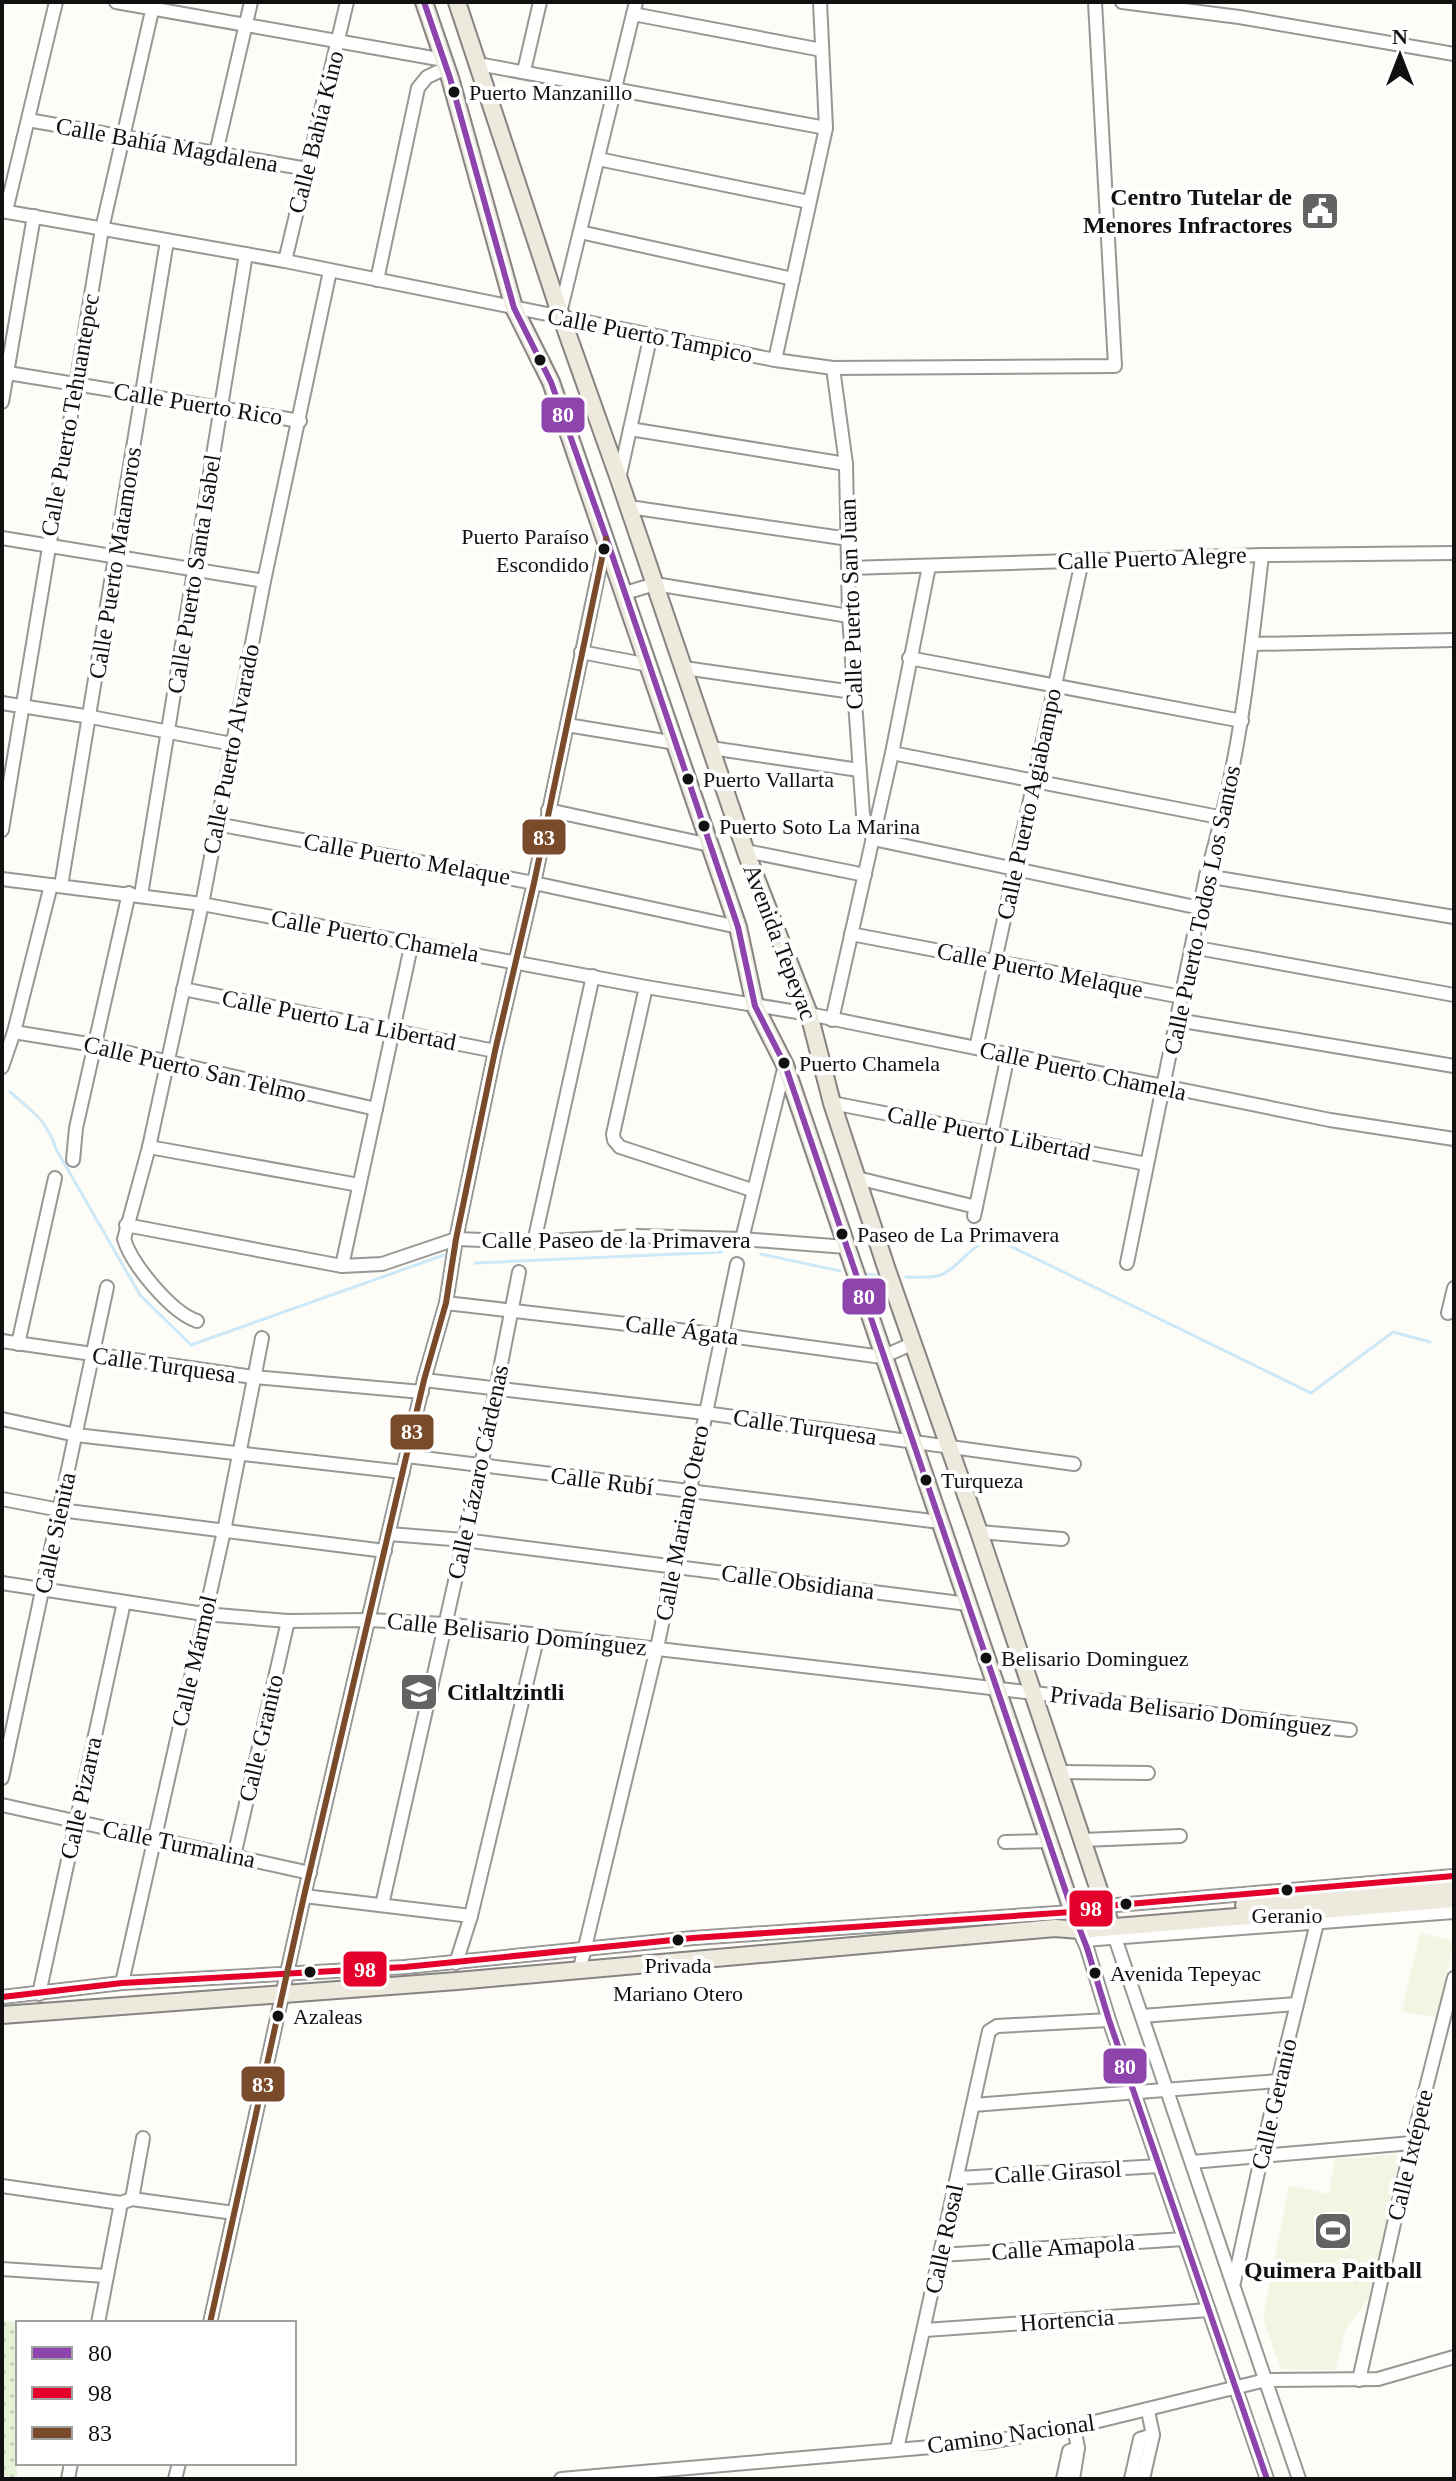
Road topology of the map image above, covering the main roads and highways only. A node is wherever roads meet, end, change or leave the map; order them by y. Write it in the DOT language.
graph roads {
  1 [pos="424,2"];
  2 [pos="457,2"];
  3 [pos="1454,1887"];
  4 [pos="1454,1899"];
  5 [pos="1110,1922"];
  6 [pos="1078,1925"];
  7 [pos="2,2015"];
  1 -- 6 [label="main road, Avenida Tepeyac"];
  2 -- 5 [label="main road, Avenida Tepeyac"];
  3 -- 5 [label="main road"];
  4 -- 5 [label="main road"];
  5 -- 6 [label="main road"];
  6 -- 7 [label="main road"];
}
